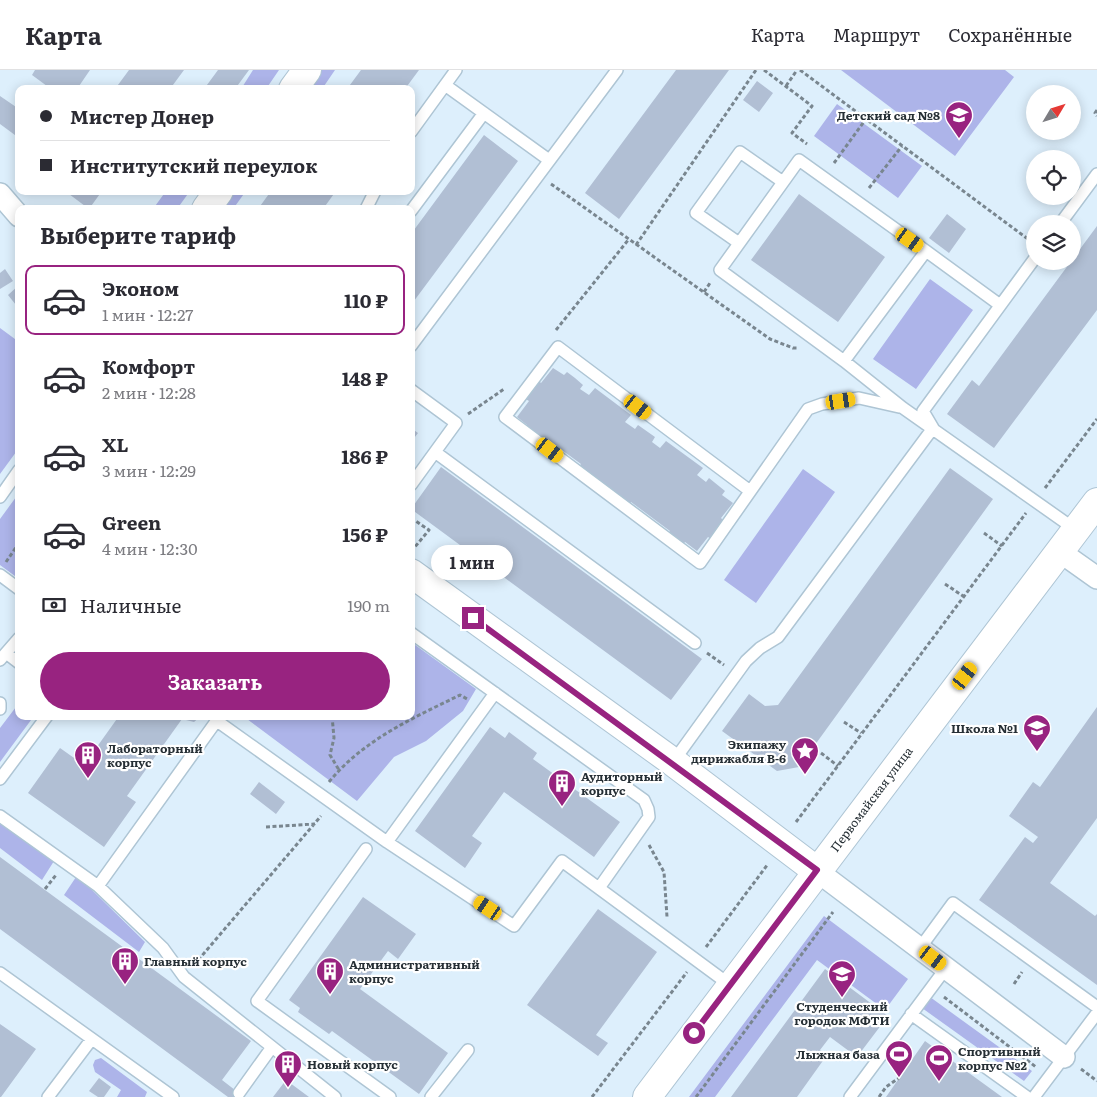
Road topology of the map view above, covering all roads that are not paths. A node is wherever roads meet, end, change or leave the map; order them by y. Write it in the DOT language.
graph roads {
  1 [pos="307,70"];
  2 [pos="456,70"];
  3 [pos="617,70"];
  4 [pos="296,85"];
  5 [pos="445,85"];
  6 [pos="484,113"];
  7 [pos="415,126"];
  8 [pos="549,160"];
  9 [pos="1097,174"];
  10 [pos="783,182"];
  11 [pos="0,194"];
  12 [pos="415,206"];
  13 [pos="15,211"];
  14 [pos="1067,215"];
  15 [pos="739,242"];
  16 [pos="926,251"];
  17 [pos="1026,270"];
  18 [pos="1000,305"];
  19 [pos="415,341"];
  20 [pos="844,361"];
  21 [pos="415,393"];
  22 [pos="903,408"];
  23 [pos="933,428"];
  24 [pos="435,452"];
  25 [pos="15,476"];
  26 [pos="415,480"];
  27 [pos="750,491"];
  28 [pos="0,497"];
  29 [pos="1097,502"];
  30 [pos="1068,541"];
  31 [pos="415,564"];
  32 [pos="0,575"];
  33 [pos="1097,578"];
  34 [pos="15,586"];
  35 [pos="415,636"];
  36 [pos="15,642"];
  37 [pos="695,643"];
  38 [pos="3,656"];
  39 [pos="15,661"];
  40 [pos="495,694"];
  41 [pos="0,703"];
  42 [pos="0,709"];
  43 [pos="44,720"];
  44 [pos="218,720"];
  45 [pos="222,720"];
  46 [pos="673,762"];
  47 [pos="0,779"];
  48 [pos="0,816"];
  49 [pos="387,842"];
  50 [pos="366,849"];
  51 [pos="810,880"];
  52 [pos="98,886"];
  53 [pos="599,888"];
  54 [pos="920,948"];
  55 [pos="946,968"];
  56 [pos="0,973"];
  57 [pos="730,985"];
  58 [pos="1097,1007"];
  59 [pos="1097,1013"];
  60 [pos="911,1014"];
  61 [pos="91,1040"];
  62 [pos="272,1047"];
  63 [pos="468,1050"];
  64 [pos="1064,1057"];
  65 [pos="239,1093"];
  66 [pos="48,1097"];
  67 [pos="173,1097"];
  68 [pos="335,1097"];
  69 [pos="390,1097"];
  70 [pos="431,1097"];
  71 [pos="647,1097"];
  72 [pos="850,1097"];
  73 [pos="1027,1097"];
  74 [pos="1034,1097"];
  1 -- 4 [label="main road"];
  2 -- 5 [label="lane"];
  3 -- 8 [label="lane"];
  5 -- 6 [label="lane"];
  5 -- 7 [label="lane"];
  6 -- 8 [label="lane"];
  6 -- 12 [label="lane"];
  8 -- 19 [label="lane"];
  9 -- 14 [label="lane"];
  10 -- 15 [label="lane"];
  10 -- 15 [label="lane"];
  10 -- 16 [label="lane"];
  11 -- 13 [label="street"];
  15 -- 20 [label="lane"];
  16 -- 18 [label="lane"];
  16 -- 20 [label="lane"];
  17 -- 18 [label="lane"];
  18 -- 23 [label="lane"];
  20 -- 22 [label="lane"];
  21 -- 24 [label="lane"];
  22 -- 23 [label="lane"];
  22 -- 27 [label="lane"];
  23 -- 30 [label="lane"];
  23 -- 46 [label="lane"];
  24 -- 26 [label="lane"];
  24 -- 37 [label="lane"];
  25 -- 28 [label="lane"];
  27 -- 27 [label="lane"];
  29 -- 30 [label="main road, Первомайская улица"];
  30 -- 33 [label="street"];
  30 -- 51 [label="main road, Первомайская улица"];
  31 -- 46 [label="main road"];
  32 -- 34 [label="lane"];
  35 -- 40 [label="lane"];
  36 -- 38 [label="lane"];
  38 -- 39 [label="lane"];
  40 -- 49 [label="lane"];
  40 -- 53 [label="lane"];
  41 -- 42 [label="lane"];
  43 -- 47 [label="lane"];
  44 -- 52 [label="lane"];
  45 -- 49 [label="lane"];
  46 -- 51 [label="main road"];
  48 -- 52 [label="lane"];
  49 -- 53 [label="lane"];
  50 -- 69 [label="lane"];
  51 -- 54 [label="street"];
  51 -- 57 [label="main road, Первомайская улица"];
  52 -- 62 [label="lane"];
  53 -- 57 [label="lane"];
  54 -- 55 [label="street"];
  54 -- 58 [label="lane"];
  55 -- 60 [label="lane"];
  55 -- 64 [label="street"];
  56 -- 61 [label="lane"];
  57 -- 71 [label="main road, Первомайская улица"];
  59 -- 64 [label="lane"];
  60 -- 72 [label="lane"];
  60 -- 73 [label="lane"];
  61 -- 66 [label="lane"];
  61 -- 67 [label="lane"];
  62 -- 65 [label="lane"];
  62 -- 68 [label="lane"];
  63 -- 70 [label="lane"];
  64 -- 74 [label="lane"];
}
